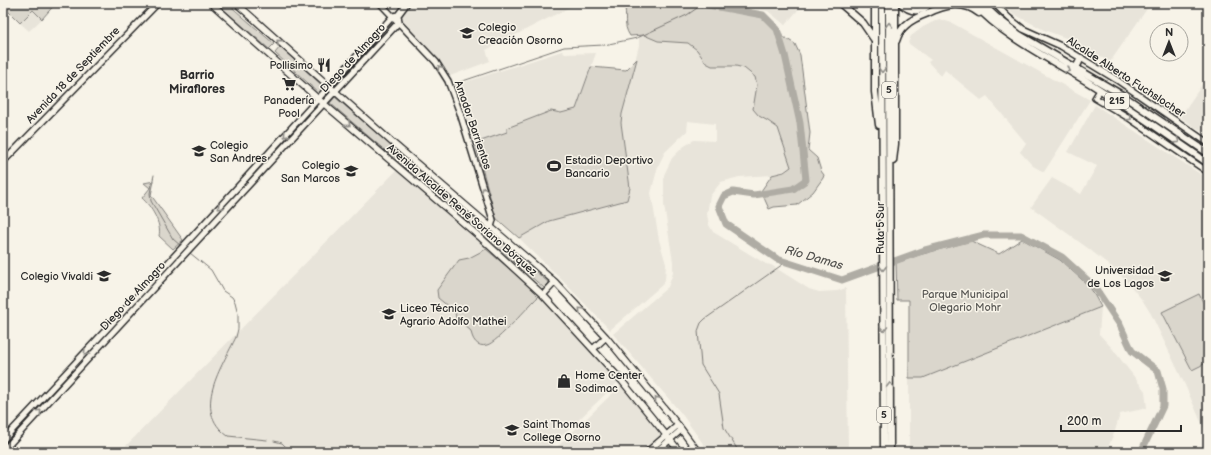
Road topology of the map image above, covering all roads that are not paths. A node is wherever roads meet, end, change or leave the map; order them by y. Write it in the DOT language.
graph roads {
  1 [pos="158,3"];
  2 [pos="211,3"];
  3 [pos="236,3"];
  4 [pos="380,3"];
  5 [pos="407,3"];
  6 [pos="840,3"];
  7 [pos="875,3"];
  8 [pos="882,3"];
  9 [pos="889,3"];
  10 [pos="895,3"];
  11 [pos="902,3"];
  12 [pos="930,3"];
  13 [pos="973,3"];
  14 [pos="994,3"];
  15 [pos="982,4"];
  16 [pos="396,16"];
  17 [pos="399,22"];
  18 [pos="993,22"];
  19 [pos="875,41"];
  20 [pos="895,44"];
  21 [pos="358,54"];
  22 [pos="1081,58"];
  23 [pos="365,60"];
  24 [pos="1076,68"];
  25 [pos="329,87"];
  26 [pos="1100,90"];
  27 [pos="335,92"];
  28 [pos="318,99"];
  29 [pos="324,104"];
  30 [pos="1208,143"];
  31 [pos="1208,153"];
  32 [pos="883,155"];
  33 [pos="3,162"];
  34 [pos="1208,163"];
  35 [pos="1208,172"];
  36 [pos="890,176"];
  37 [pos="491,227"];
  38 [pos="555,282"];
  39 [pos="887,290"];
  40 [pos="543,295"];
  41 [pos="606,337"];
  42 [pos="593,349"];
  43 [pos="22,420"];
  44 [pos="28,425"];
  45 [pos="680,427"];
  46 [pos="668,437"];
  47 [pos="3,440"];
  48 [pos="3,451"];
  49 [pos="647,452"];
  50 [pos="656,452"];
  51 [pos="680,452"];
  52 [pos="698,452"];
  53 [pos="884,452"];
  54 [pos="890,452"];
  1 -- 33 [label="main road, Avenida 18 de Septiembre"];
  2 -- 28 [label="main road, Avenida Alcalde René Soriano Bórquez"];
  25 -- 3 [label="main road, Avenida Alcalde René Soriano Bórquez, one-way"];
  4 -- 16 [label="main road"];
  5 -- 16 [label="main road"];
  6 -- 19 [label="highway"];
  7 -- 19 [label="highway"];
  8 -- 32 [label="highway, Ruta 5 Sur / 5, one-way"];
  36 -- 9 [label="highway, Ruta 5 Sur / 5, one-way"];
  10 -- 20 [label="highway"];
  11 -- 12 [label="highway"];
  13 -- 18 [label="highway, 215"];
  14 -- 22 [label="main road, Alcalde Alberto Fuchslocher"];
  15 -- 24 [label="highway, Alcalde Alberto Fuchslocher / 215"];
  16 -- 17 [label="main road, Diego de Almagro"];
  16 -- 21 [label="main road, Diego de Almagro"];
  17 -- 23 [label="main road, Diego de Almagro"];
  37 -- 17 [label="main road, Amador Barrientos, one-way"];
  18 -- 20 [label="highway"];
  18 -- 26 [label="highway, 215, one-way"];
  19 -- 32 [label="highway"];
  20 -- 36 [label="highway"];
  21 -- 23 [label="main road"];
  21 -- 25 [label="main road, Diego de Almagro"];
  22 -- 24 [label="highway"];
  22 -- 30 [label="main road, Alcalde Alberto Fuchslocher"];
  23 -- 27 [label="main road, Diego de Almagro"];
  24 -- 31 [label="highway, Alcalde Alberto Fuchslocher / 215"];
  25 -- 27 [label="main road, Avenida Alcalde René Soriano Bórquez"];
  25 -- 28 [label="main road, Diego de Almagro"];
  26 -- 34 [label="highway, 215, one-way"];
  26 -- 35 [label="main road, one-way"];
  27 -- 29 [label="main road, Diego de Almagro"];
  27 -- 37 [label="main road, Avenida Alcalde René Soriano Bórquez"];
  28 -- 29 [label="main road, Avenida Alcalde René Soriano Bórquez"];
  28 -- 43 [label="main road, Diego de Almagro, one-way"];
  29 -- 40 [label="main road, Avenida Alcalde René Soriano Bórquez, one-way"];
  44 -- 29 [label="main road, Diego de Almagro, one-way"];
  32 -- 39 [label="highway, Ruta 5 Sur / 5, one-way"];
  36 -- 39 [label="highway, Ruta 5 Sur / 5"];
  37 -- 38 [label="main road, Avenida Alcalde René Soriano Bórquez"];
  38 -- 40 [label="main road"];
  41 -- 38 [label="main road, Avenida Alcalde René Soriano Bórquez, one-way"];
  39 -- 53 [label="highway, Ruta 5 Sur / 5, one-way"];
  54 -- 39 [label="highway, Ruta 5 Sur / 5, one-way"];
  40 -- 42 [label="main road, Avenida Alcalde René Soriano Bórquez"];
  41 -- 42 [label="main road"];
  45 -- 41 [label="main road, Avenida Alcalde René Soriano Bórquez, one-way"];
  42 -- 46 [label="main road, Avenida Alcalde René Soriano Bórquez"];
  43 -- 44 [label="main road"];
  43 -- 47 [label="main road, Diego de Almagro"];
  44 -- 48 [label="main road, Diego de Almagro"];
  45 -- 46 [label="main road"];
  45 -- 52 [label="main road, Avenida Alcalde René Soriano Bórquez"];
  46 -- 49 [label="main road"];
  46 -- 50 [label="main road"];
  46 -- 51 [label="main road, Avenida Alcalde René Soriano Bórquez"];
}
